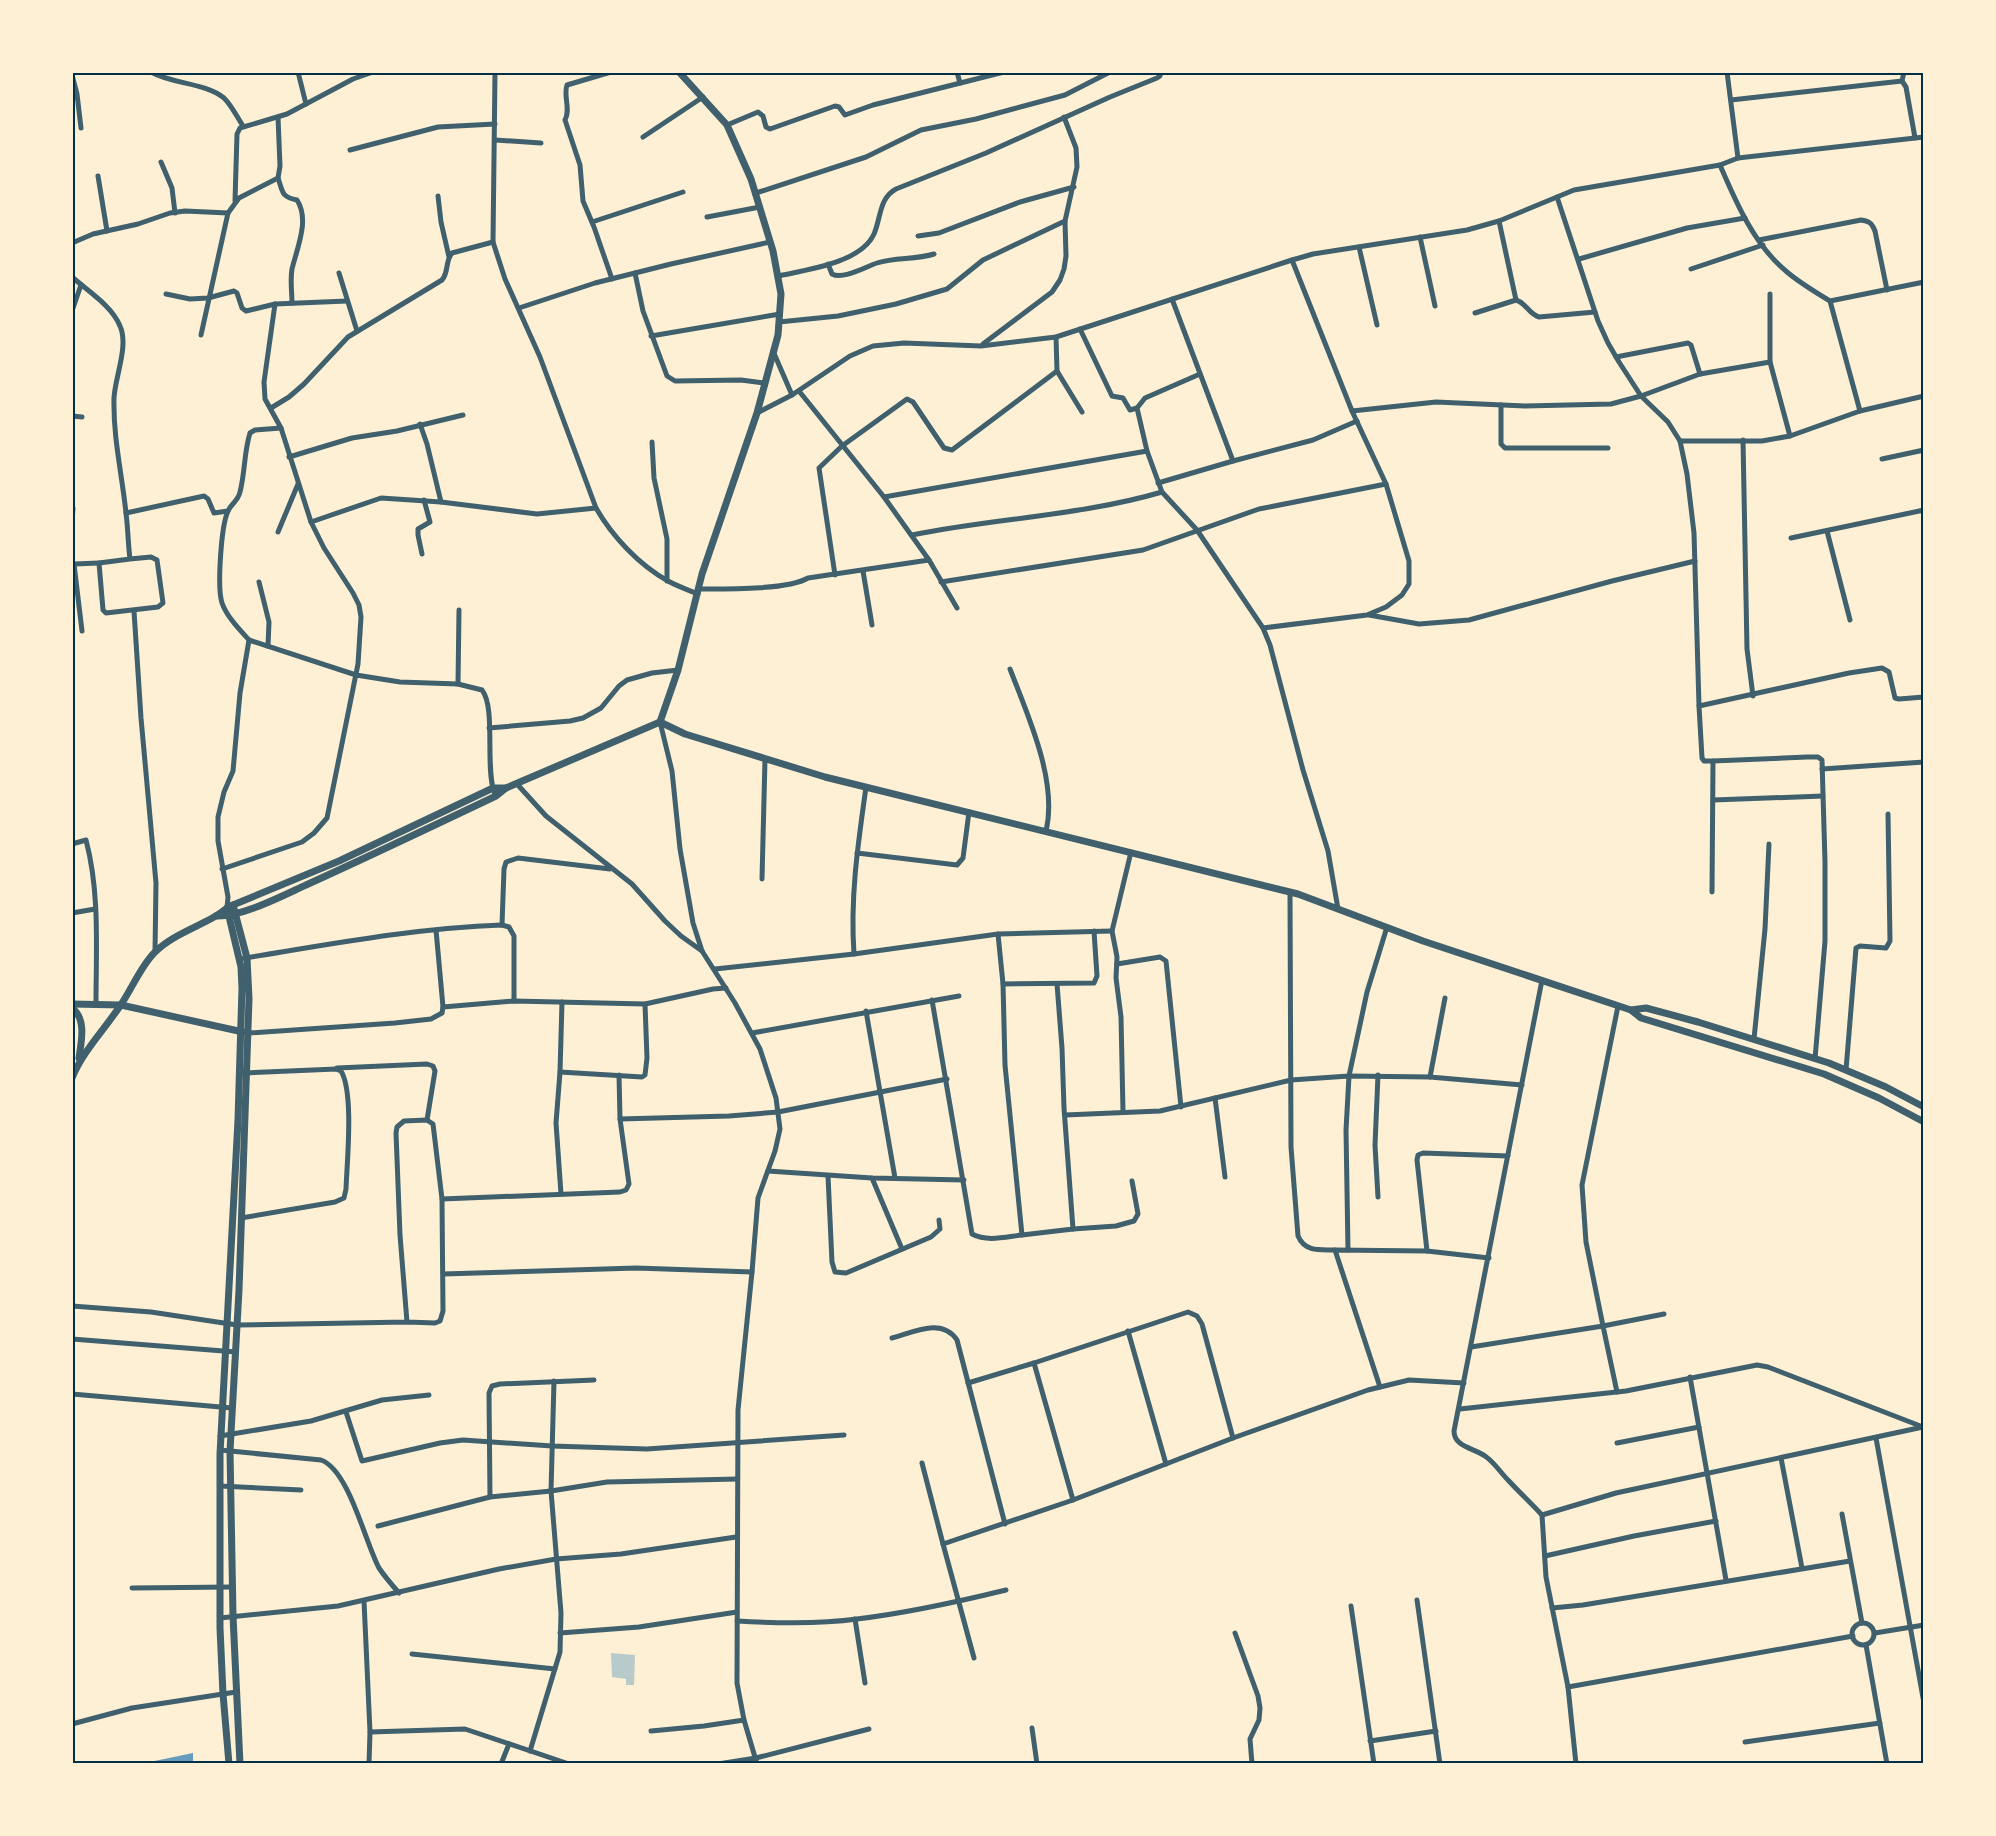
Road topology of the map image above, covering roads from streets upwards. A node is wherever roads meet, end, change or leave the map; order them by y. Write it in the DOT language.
graph roads {
  1 [pos="78,72"];
  2 [pos="151,72"];
  3 [pos="298,72"];
  4 [pos="373,72"];
  5 [pos="495,72"];
  6 [pos="611,72"];
  7 [pos="957,72"];
  8 [pos="1004,72"];
  9 [pos="1110,72"];
  10 [pos="1161,72"];
  11 [pos="1727,72"];
  12 [pos="1904,72"];
  13 [pos="682,73"];
  14 [pos="994,73"];
  15 [pos="72,74"];
  16 [pos="598,74"];
  17 [pos="1902,81"];
  18 [pos="960,83"];
  19 [pos="703,97"];
  20 [pos="1731,100"];
  21 [pos="306,104"];
  22 [pos="278,117"];
  23 [pos="1064,117"];
  24 [pos="495,124"];
  25 [pos="727,125"];
  26 [pos="243,126"];
  27 [pos="81,128"];
  28 [pos="643,137"];
  29 [pos="1924,137"];
  30 [pos="1915,138"];
  31 [pos="495,140"];
  32 [pos="542,143"];
  33 [pos="350,150"];
  34 [pos="1738,158"];
  35 [pos="161,162"];
  36 [pos="1720,165"];
  37 [pos="98,176"];
  38 [pos="278,178"];
  39 [pos="1074,187"];
  40 [pos="683,192"];
  41 [pos="756,193"];
  42 [pos="438,196"];
  43 [pos="1557,198"];
  44 [pos="235,201"];
  45 [pos="760,207"];
  46 [pos="175,213"];
  47 [pos="228,213"];
  48 [pos="707,217"];
  49 [pos="1745,218"];
  50 [pos="1065,221"];
  51 [pos="1499,221"];
  52 [pos="592,222"];
  53 [pos="107,231"];
  54 [pos="918,236"];
  55 [pos="1420,237"];
  56 [pos="493,242"];
  57 [pos="770,242"];
  58 [pos="72,243"];
  59 [pos="1761,243"];
  60 [pos="1359,247"];
  61 [pos="934,254"];
  62 [pos="449,256"];
  63 [pos="1579,259"];
  64 [pos="1292,260"];
  65 [pos="828,264"];
  66 [pos="1691,269"];
  67 [pos="339,273"];
  68 [pos="635,273"];
  69 [pos="778,276"];
  70 [pos="72,277"];
  71 [pos="612,279"];
  72 [pos="1924,282"];
  73 [pos="81,285"];
  74 [pos="1887,291"];
  75 [pos="166,294"];
  76 [pos="1770,294"];
  77 [pos="208,298"];
  78 [pos="1172,299"];
  79 [pos="1516,300"];
  80 [pos="347,301"];
  81 [pos="1830,301"];
  82 [pos="292,303"];
  83 [pos="275,304"];
  84 [pos="1435,306"];
  85 [pos="519,308"];
  86 [pos="72,311"];
  87 [pos="1595,312"];
  88 [pos="1475,313"];
  89 [pos="779,318"];
  90 [pos="1377,325"];
  91 [pos="1080,329"];
  92 [pos="357,331"];
  93 [pos="201,335"];
  94 [pos="651,336"];
  95 [pos="1056,337"];
  96 [pos="981,346"];
  97 [pos="773,351"];
  98 [pos="1616,357"];
  99 [pos="1770,362"];
  100 [pos="1058,370"];
  101 [pos="1200,374"];
  102 [pos="1700,374"];
  103 [pos="764,384"];
  104 [pos="799,391"];
  105 [pos="792,395"];
  106 [pos="1641,396"];
  107 [pos="1924,396"];
  108 [pos="1501,405"];
  109 [pos="271,408"];
  110 [pos="1137,408"];
  111 [pos="1352,411"];
  112 [pos="1860,411"];
  113 [pos="1082,412"];
  114 [pos="757,413"];
  115 [pos="463,415"];
  116 [pos="72,416"];
  117 [pos="82,417"];
  118 [pos="1357,421"];
  119 [pos="420,424"];
  120 [pos="281,428"];
  121 [pos="1790,436"];
  122 [pos="1743,440"];
  123 [pos="1680,441"];
  124 [pos="652,442"];
  125 [pos="842,446"];
  126 [pos="1608,448"];
  127 [pos="1924,450"];
  128 [pos="1147,451"];
  129 [pos="289,457"];
  130 [pos="1882,459"];
  131 [pos="1233,461"];
  132 [pos="1158,483"];
  133 [pos="298,484"];
  134 [pos="1386,484"];
  135 [pos="1162,492"];
  136 [pos="884,497"];
  137 [pos="424,500"];
  138 [pos="441,502"];
  139 [pos="73,508"];
  140 [pos="596,508"];
  141 [pos="1924,510"];
  142 [pos="228,511"];
  143 [pos="126,513"];
  144 [pos="72,522"];
  145 [pos="311,522"];
  146 [pos="1197,531"];
  147 [pos="1827,531"];
  148 [pos="278,532"];
  149 [pos="912,535"];
  150 [pos="1791,538"];
  151 [pos="422,554"];
  152 [pos="130,559"];
  153 [pos="929,560"];
  154 [pos="1695,561"];
  155 [pos="99,563"];
  156 [pos="73,564"];
  157 [pos="863,571"];
  158 [pos="835,575"];
  159 [pos="667,581"];
  160 [pos="260,582"];
  161 [pos="941,582"];
  162 [pos="698,591"];
  163 [pos="957,608"];
  164 [pos="134,610"];
  165 [pos="459,610"];
  166 [pos="1367,615"];
  167 [pos="1850,620"];
  168 [pos="872,625"];
  169 [pos="1263,628"];
  170 [pos="82,631"];
  171 [pos="249,640"];
  172 [pos="268,646"];
  173 [pos="1010,669"];
  174 [pos="678,670"];
  175 [pos="356,675"];
  176 [pos="458,684"];
  177 [pos="1753,696"];
  178 [pos="1924,697"];
  179 [pos="1700,706"];
  180 [pos="660,722"];
  181 [pos="489,728"];
  182 [pos="765,759"];
  183 [pos="1713,761"];
  184 [pos="1924,762"];
  185 [pos="1821,769"];
  186 [pos="517,784"];
  187 [pos="866,787"];
  188 [pos="495,792"];
  189 [pos="1823,796"];
  190 [pos="1713,800"];
  191 [pos="969,812"];
  192 [pos="1888,814"];
  193 [pos="1046,831"];
  194 [pos="1769,843"];
  195 [pos="72,844"];
  196 [pos="1131,852"];
  197 [pos="857,853"];
  198 [pos="222,868"];
  199 [pos="612,869"];
  200 [pos="762,879"];
  201 [pos="1290,892"];
  202 [pos="1712,892"];
  203 [pos="96,909"];
  204 [pos="1338,909"];
  205 [pos="231,910"];
  206 [pos="72,913"];
  207 [pos="502,925"];
  208 [pos="1387,927"];
  209 [pos="436,930"];
  210 [pos="1094,931"];
  211 [pos="1113,931"];
  212 [pos="998,934"];
  213 [pos="702,951"];
  214 [pos="155,952"];
  215 [pos="854,954"];
  216 [pos="247,958"];
  217 [pos="239,959"];
  218 [pos="1117,964"];
  219 [pos="715,969"];
  220 [pos="1542,980"];
  221 [pos="1003,984"];
  222 [pos="1057,984"];
  223 [pos="726,988"];
  224 [pos="959,996"];
  225 [pos="1444,998"];
  226 [pos="932,1000"];
  227 [pos="514,1001"];
  228 [pos="562,1002"];
  229 [pos="96,1003"];
  230 [pos="72,1004"];
  231 [pos="645,1004"];
  232 [pos="122,1005"];
  233 [pos="1618,1006"];
  234 [pos="443,1007"];
  235 [pos="72,1008"];
  236 [pos="1631,1010"];
  237 [pos="866,1011"];
  238 [pos="240,1031"];
  239 [pos="249,1033"];
  240 [pos="752,1033"];
  241 [pos="1754,1040"];
  242 [pos="1815,1059"];
  243 [pos="79,1061"];
  244 [pos="336,1068"];
  245 [pos="1846,1070"];
  246 [pos="238,1072"];
  247 [pos="560,1072"];
  248 [pos="247,1073"];
  249 [pos="619,1075"];
  250 [pos="1377,1075"];
  251 [pos="1349,1076"];
  252 [pos="1430,1077"];
  253 [pos="72,1078"];
  254 [pos="946,1079"];
  255 [pos="1291,1080"];
  256 [pos="1522,1085"];
  257 [pos="880,1093"];
  258 [pos="1215,1098"];
  259 [pos="1181,1107"];
  260 [pos="1924,1107"];
  261 [pos="778,1112"];
  262 [pos="1123,1112"];
  263 [pos="1065,1115"];
  264 [pos="620,1119"];
  265 [pos="241,1120"];
  266 [pos="427,1120"];
  267 [pos="1924,1122"];
  268 [pos="1508,1156"];
  269 [pos="768,1171"];
  270 [pos="828,1176"];
  271 [pos="1226,1177"];
  272 [pos="872,1178"];
  273 [pos="895,1178"];
  274 [pos="964,1180"];
  275 [pos="1132,1180"];
  276 [pos="561,1194"];
  277 [pos="1378,1197"];
  278 [pos="442,1199"];
  279 [pos="241,1218"];
  280 [pos="939,1220"];
  281 [pos="1073,1229"];
  282 [pos="1022,1235"];
  283 [pos="902,1249"];
  284 [pos="1335,1250"];
  285 [pos="1348,1250"];
  286 [pos="1427,1251"];
  287 [pos="1489,1258"];
  288 [pos="752,1272"];
  289 [pos="443,1274"];
  290 [pos="72,1306"];
  291 [pos="1664,1314"];
  292 [pos="407,1322"];
  293 [pos="228,1324"];
  294 [pos="237,1325"];
  295 [pos="1603,1326"];
  296 [pos="1128,1331"];
  297 [pos="892,1338"];
  298 [pos="72,1339"];
  299 [pos="1472,1347"];
  300 [pos="225,1350"];
  301 [pos="236,1352"];
  302 [pos="1034,1364"];
  303 [pos="1690,1377"];
  304 [pos="594,1380"];
  305 [pos="554,1381"];
  306 [pos="968,1383"];
  307 [pos="1464,1383"];
  308 [pos="1380,1387"];
  309 [pos="1617,1392"];
  310 [pos="72,1394"];
  311 [pos="429,1395"];
  312 [pos="221,1408"];
  313 [pos="232,1408"];
  314 [pos="1460,1409"];
  315 [pos="346,1412"];
  316 [pos="1699,1427"];
  317 [pos="1924,1427"];
  318 [pos="231,1434"];
  319 [pos="844,1435"];
  320 [pos="220,1436"];
  321 [pos="1233,1438"];
  322 [pos="1876,1438"];
  323 [pos="490,1442"];
  324 [pos="1617,1443"];
  325 [pos="736,1444"];
  326 [pos="552,1446"];
  327 [pos="220,1450"];
  328 [pos="230,1451"];
  329 [pos="1781,1458"];
  330 [pos="922,1462"];
  331 [pos="1166,1464"];
  332 [pos="1707,1474"];
  333 [pos="737,1479"];
  334 [pos="220,1486"];
  335 [pos="231,1488"];
  336 [pos="301,1490"];
  337 [pos="551,1491"];
  338 [pos="490,1497"];
  339 [pos="1073,1500"];
  340 [pos="1542,1515"];
  341 [pos="1842,1515"];
  342 [pos="1716,1521"];
  343 [pos="1005,1524"];
  344 [pos="378,1526"];
  345 [pos="220,1535"];
  346 [pos="232,1536"];
  347 [pos="736,1537"];
  348 [pos="943,1544"];
  349 [pos="1545,1556"];
  350 [pos="556,1559"];
  351 [pos="1850,1561"];
  352 [pos="220,1566"];
  353 [pos="233,1566"];
  354 [pos="1802,1568"];
  355 [pos="1726,1580"];
  356 [pos="233,1587"];
  357 [pos="132,1588"];
  358 [pos="220,1588"];
  359 [pos="1006,1590"];
  360 [pos="399,1593"];
  361 [pos="1417,1600"];
  362 [pos="364,1601"];
  363 [pos="959,1601"];
  364 [pos="1352,1605"];
  365 [pos="1552,1608"];
  366 [pos="737,1612"];
  367 [pos="233,1616"];
  368 [pos="220,1618"];
  369 [pos="855,1619"];
  370 [pos="737,1621"];
  371 [pos="1862,1623"];
  372 [pos="1924,1625"];
  373 [pos="1910,1627"];
  374 [pos="560,1633"];
  375 [pos="1235,1633"];
  376 [pos="1875,1633"];
  377 [pos="1852,1636"];
  378 [pos="1866,1645"];
  379 [pos="412,1654"];
  380 [pos="974,1658"];
  381 [pos="555,1669"];
  382 [pos="865,1683"];
  383 [pos="1568,1687"];
  384 [pos="236,1692"];
  385 [pos="223,1694"];
  386 [pos="1924,1703"];
  387 [pos="744,1720"];
  388 [pos="1880,1723"];
  389 [pos="72,1724"];
  390 [pos="1032,1728"];
  391 [pos="869,1729"];
  392 [pos="651,1731"];
  393 [pos="1436,1731"];
  394 [pos="370,1732"];
  395 [pos="1370,1741"];
  396 [pos="1745,1742"];
  397 [pos="509,1744"];
  398 [pos="530,1751"];
  399 [pos="756,1761"];
  400 [pos="229,1764"];
  401 [pos="240,1764"];
  402 [pos="369,1764"];
  403 [pos="501,1764"];
  404 [pos="569,1764"];
  405 [pos="718,1764"];
  406 [pos="1037,1764"];
  407 [pos="1252,1764"];
  408 [pos="1374,1764"];
  409 [pos="1440,1764"];
  410 [pos="1576,1764"];
  411 [pos="1887,1764"];
  1 -- 15 [label="street"];
  2 -- 26 [label="street"];
  3 -- 21 [label="street"];
  4 -- 21 [label="street"];
  5 -- 24 [label="street"];
  6 -- 16 [label="street"];
  7 -- 18 [label="street"];
  8 -- 14 [label="street"];
  9 -- 41 [label="street"];
  10 -- 23 [label="street"];
  11 -- 20 [label="street"];
  12 -- 17 [label="street"];
  13 -- 19 [label="street"];
  14 -- 18 [label="street"];
  15 -- 27 [label="street"];
  16 -- 52 [label="street"];
  17 -- 20 [label="street"];
  17 -- 30 [label="street"];
  18 -- 25 [label="street"];
  19 -- 25 [label="street"];
  19 -- 28 [label="street"];
  20 -- 34 [label="street"];
  21 -- 22 [label="street"];
  22 -- 26 [label="street"];
  22 -- 38 [label="street"];
  23 -- 39 [label="street"];
  23 -- 65 [label="street"];
  24 -- 31 [label="street"];
  24 -- 33 [label="street"];
  25 -- 41 [label="street"];
  26 -- 44 [label="street"];
  29 -- 30 [label="street"];
  30 -- 34 [label="street"];
  31 -- 32 [label="street"];
  31 -- 56 [label="street"];
  34 -- 36 [label="street"];
  35 -- 46 [label="street"];
  36 -- 43 [label="street"];
  36 -- 49 [label="street"];
  37 -- 53 [label="street"];
  38 -- 44 [label="street"];
  38 -- 82 [label="street"];
  39 -- 50 [label="street"];
  39 -- 54 [label="street"];
  40 -- 52 [label="street"];
  41 -- 45 [label="street"];
  42 -- 62 [label="street"];
  43 -- 51 [label="street"];
  43 -- 63 [label="street"];
  44 -- 47 [label="street"];
  45 -- 48 [label="street"];
  45 -- 57 [label="street"];
  46 -- 47 [label="street"];
  46 -- 53 [label="street"];
  47 -- 77 [label="street"];
  49 -- 59 [label="street"];
  49 -- 63 [label="street"];
  50 -- 89 [label="street"];
  50 -- 96 [label="street"];
  51 -- 55 [label="street"];
  51 -- 79 [label="street"];
  52 -- 71 [label="street"];
  53 -- 58 [label="street"];
  55 -- 60 [label="street"];
  55 -- 84 [label="street"];
  56 -- 62 [label="street"];
  56 -- 85 [label="street"];
  57 -- 68 [label="street"];
  57 -- 69 [label="street"];
  59 -- 66 [label="street"];
  59 -- 74 [label="street"];
  59 -- 81 [label="street"];
  60 -- 64 [label="street"];
  60 -- 90 [label="street"];
  61 -- 65 [label="street"];
  62 -- 92 [label="street"];
  63 -- 87 [label="street"];
  64 -- 78 [label="street"];
  64 -- 111 [label="street"];
  65 -- 69 [label="street"];
  67 -- 80 [label="street"];
  68 -- 71 [label="street"];
  68 -- 94 [label="street"];
  69 -- 89 [label="street"];
  70 -- 73 [label="street"];
  71 -- 85 [label="street"];
  72 -- 74 [label="street"];
  73 -- 86 [label="street"];
  73 -- 143 [label="street"];
  74 -- 81 [label="street"];
  75 -- 77 [label="street"];
  76 -- 99 [label="street"];
  77 -- 83 [label="street"];
  77 -- 93 [label="street"];
  78 -- 91 [label="street"];
  78 -- 101 [label="street"];
  79 -- 87 [label="street"];
  79 -- 88 [label="street"];
  80 -- 82 [label="street"];
  80 -- 92 [label="street"];
  81 -- 112 [label="street"];
  82 -- 83 [label="street"];
  83 -- 109 [label="street"];
  85 -- 140 [label="street"];
  87 -- 98 [label="street"];
  89 -- 94 [label="street"];
  89 -- 97 [label="street"];
  91 -- 95 [label="street"];
  91 -- 110 [label="street"];
  92 -- 109 [label="street"];
  94 -- 103 [label="street"];
  95 -- 96 [label="street"];
  95 -- 100 [label="street"];
  96 -- 104 [label="street"];
  97 -- 103 [label="street"];
  97 -- 105 [label="street"];
  98 -- 102 [label="street"];
  98 -- 106 [label="street"];
  99 -- 102 [label="street"];
  99 -- 121 [label="street"];
  100 -- 113 [label="street"];
  100 -- 125 [label="street"];
  101 -- 110 [label="street"];
  101 -- 131 [label="street"];
  102 -- 106 [label="street"];
  103 -- 114 [label="street"];
  104 -- 105 [label="street"];
  104 -- 125 [label="street"];
  105 -- 114 [label="street"];
  106 -- 108 [label="street"];
  106 -- 123 [label="street"];
  107 -- 112 [label="street"];
  108 -- 111 [label="street"];
  108 -- 126 [label="street"];
  109 -- 120 [label="street"];
  110 -- 128 [label="street"];
  111 -- 118 [label="street"];
  112 -- 121 [label="street"];
  114 -- 162 [label="street"];
  115 -- 119 [label="street"];
  116 -- 117 [label="street"];
  118 -- 131 [label="street"];
  118 -- 134 [label="street"];
  119 -- 129 [label="street"];
  119 -- 138 [label="street"];
  120 -- 129 [label="street"];
  120 -- 142 [label="street"];
  121 -- 122 [label="street"];
  122 -- 123 [label="street"];
  122 -- 177 [label="street"];
  123 -- 154 [label="street"];
  124 -- 159 [label="street"];
  125 -- 136 [label="street"];
  125 -- 158 [label="street"];
  127 -- 130 [label="street"];
  128 -- 132 [label="street"];
  128 -- 136 [label="street"];
  129 -- 133 [label="street"];
  131 -- 132 [label="street"];
  132 -- 135 [label="street"];
  133 -- 145 [label="street"];
  133 -- 148 [label="street"];
  134 -- 146 [label="street"];
  134 -- 166 [label="street"];
  135 -- 146 [label="street"];
  135 -- 149 [label="street"];
  136 -- 149 [label="street"];
  137 -- 138 [label="street"];
  137 -- 145 [label="street"];
  137 -- 151 [label="street"];
  138 -- 140 [label="street"];
  139 -- 144 [label="street"];
  140 -- 159 [label="street"];
  141 -- 147 [label="street"];
  142 -- 143 [label="street"];
  142 -- 171 [label="street"];
  143 -- 152 [label="street"];
  145 -- 175 [label="street"];
  146 -- 161 [label="street"];
  146 -- 169 [label="street"];
  147 -- 150 [label="street"];
  147 -- 167 [label="street"];
  149 -- 153 [label="street"];
  152 -- 155 [label="street"];
  152 -- 164 [label="street"];
  153 -- 157 [label="street"];
  153 -- 161 [label="street"];
  154 -- 166 [label="street"];
  154 -- 179 [label="street"];
  155 -- 156 [label="street"];
  155 -- 164 [label="street"];
  156 -- 170 [label="street"];
  157 -- 158 [label="street"];
  157 -- 168 [label="street"];
  158 -- 162 [label="street"];
  159 -- 162 [label="street"];
  160 -- 172 [label="street"];
  161 -- 163 [label="street"];
  162 -- 174 [label="street"];
  164 -- 214 [label="street"];
  165 -- 176 [label="street"];
  166 -- 169 [label="street"];
  169 -- 204 [label="street"];
  171 -- 172 [label="street"];
  171 -- 198 [label="street"];
  172 -- 175 [label="street"];
  173 -- 193 [label="street"];
  174 -- 180 [label="street"];
  174 -- 181 [label="street"];
  175 -- 176 [label="street"];
  175 -- 198 [label="street"];
  176 -- 181 [label="street"];
  177 -- 178 [label="street"];
  177 -- 179 [label="street"];
  179 -- 183 [label="street"];
  180 -- 182 [label="street"];
  180 -- 186 [label="street"];
  180 -- 213 [label="street"];
  181 -- 188 [label="street"];
  182 -- 187 [label="street"];
  182 -- 200 [label="street"];
  183 -- 185 [label="street"];
  183 -- 190 [label="street"];
  184 -- 185 [label="street"];
  185 -- 189 [label="street"];
  186 -- 188 [label="street"];
  186 -- 199 [label="street"];
  187 -- 191 [label="street"];
  187 -- 197 [label="street"];
  188 -- 205 [label="street"];
  189 -- 190 [label="street"];
  189 -- 242 [label="street"];
  190 -- 202 [label="street"];
  191 -- 193 [label="street"];
  191 -- 197 [label="street"];
  192 -- 245 [label="street"];
  193 -- 196 [label="street"];
  194 -- 241 [label="street"];
  195 -- 203 [label="street"];
  196 -- 201 [label="street"];
  196 -- 211 [label="street"];
  197 -- 215 [label="street"];
  198 -- 205 [label="street"];
  199 -- 207 [label="street"];
  199 -- 213 [label="street"];
  201 -- 204 [label="street"];
  201 -- 255 [label="street"];
  203 -- 206 [label="street"];
  203 -- 229 [label="street"];
  204 -- 208 [label="street"];
  205 -- 214 [label="street"];
  205 -- 216 [label="street"];
  205 -- 217 [label="street"];
  207 -- 209 [label="street"];
  207 -- 227 [label="street"];
  208 -- 220 [label="street"];
  208 -- 251 [label="street"];
  209 -- 216 [label="street"];
  209 -- 234 [label="street"];
  210 -- 211 [label="street"];
  210 -- 212 [label="street"];
  210 -- 222 [label="street"];
  211 -- 218 [label="street"];
  212 -- 215 [label="street"];
  212 -- 221 [label="street"];
  213 -- 219 [label="street"];
  214 -- 232 [label="street"];
  215 -- 219 [label="street"];
  216 -- 217 [label="street"];
  216 -- 239 [label="street"];
  217 -- 238 [label="street"];
  218 -- 259 [label="street"];
  218 -- 262 [label="street"];
  219 -- 223 [label="street"];
  220 -- 233 [label="street"];
  220 -- 256 [label="street"];
  221 -- 222 [label="street"];
  221 -- 282 [label="street"];
  222 -- 263 [label="street"];
  223 -- 231 [label="street"];
  223 -- 240 [label="street"];
  224 -- 226 [label="street"];
  225 -- 252 [label="street"];
  226 -- 237 [label="street"];
  226 -- 254 [label="street"];
  227 -- 228 [label="street"];
  227 -- 234 [label="street"];
  228 -- 231 [label="street"];
  228 -- 247 [label="street"];
  229 -- 230 [label="street"];
  229 -- 232 [label="street"];
  231 -- 249 [label="street"];
  232 -- 238 [label="street"];
  232 -- 243 [label="street"];
  233 -- 236 [label="street"];
  233 -- 295 [label="street"];
  234 -- 239 [label="street"];
  235 -- 243 [label="street"];
  236 -- 241 [label="street"];
  236 -- 267 [label="street"];
  237 -- 240 [label="street"];
  237 -- 257 [label="street"];
  238 -- 239 [label="street"];
  238 -- 246 [label="street"];
  239 -- 248 [label="street"];
  240 -- 261 [label="street"];
  241 -- 242 [label="street"];
  242 -- 245 [label="street"];
  243 -- 253 [label="street"];
  244 -- 248 [label="street"];
  244 -- 266 [label="street"];
  244 -- 279 [label="street"];
  245 -- 260 [label="street"];
  246 -- 248 [label="street"];
  246 -- 265 [label="street"];
  247 -- 249 [label="street"];
  247 -- 276 [label="street"];
  248 -- 265 [label="street"];
  249 -- 264 [label="street"];
  250 -- 251 [label="street"];
  250 -- 252 [label="street"];
  250 -- 277 [label="street"];
  251 -- 255 [label="street"];
  251 -- 285 [label="street"];
  252 -- 256 [label="street"];
  254 -- 257 [label="street"];
  254 -- 274 [label="street"];
  255 -- 258 [label="street"];
  255 -- 284 [label="street"];
  256 -- 268 [label="street"];
  257 -- 261 [label="street"];
  257 -- 273 [label="street"];
  258 -- 259 [label="street"];
  258 -- 271 [label="street"];
  259 -- 262 [label="street"];
  261 -- 264 [label="street"];
  261 -- 269 [label="street"];
  262 -- 263 [label="street"];
  263 -- 281 [label="street"];
  264 -- 276 [label="street"];
  265 -- 279 [label="street"];
  265 -- 293 [label="street"];
  266 -- 278 [label="street"];
  266 -- 292 [label="street"];
  268 -- 286 [label="street"];
  268 -- 287 [label="street"];
  269 -- 270 [label="street"];
  269 -- 288 [label="street"];
  270 -- 272 [label="street"];
  270 -- 283 [label="street"];
  272 -- 273 [label="street"];
  272 -- 283 [label="street"];
  273 -- 274 [label="street"];
  274 -- 282 [label="street"];
  275 -- 281 [label="street"];
  276 -- 278 [label="street"];
  278 -- 289 [label="street"];
  279 -- 294 [label="street"];
  280 -- 283 [label="street"];
  281 -- 282 [label="street"];
  284 -- 285 [label="street"];
  284 -- 308 [label="street"];
  285 -- 286 [label="street"];
  286 -- 287 [label="street"];
  287 -- 299 [label="street"];
  288 -- 289 [label="street"];
  288 -- 325 [label="street"];
  289 -- 292 [label="street"];
  290 -- 293 [label="street"];
  291 -- 295 [label="street"];
  292 -- 294 [label="street"];
  293 -- 294 [label="street"];
  293 -- 300 [label="street"];
  294 -- 301 [label="street"];
  295 -- 299 [label="street"];
  295 -- 309 [label="street"];
  296 -- 302 [label="street"];
  296 -- 321 [label="street"];
  296 -- 331 [label="street"];
  297 -- 306 [label="street"];
  298 -- 300 [label="street"];
  299 -- 307 [label="street"];
  300 -- 301 [label="street"];
  300 -- 312 [label="street"];
  301 -- 313 [label="street"];
  302 -- 306 [label="street"];
  302 -- 339 [label="street"];
  303 -- 309 [label="street"];
  303 -- 316 [label="street"];
  303 -- 317 [label="street"];
  304 -- 305 [label="street"];
  305 -- 323 [label="street"];
  305 -- 326 [label="street"];
  306 -- 343 [label="street"];
  307 -- 308 [label="street"];
  307 -- 314 [label="street"];
  308 -- 321 [label="street"];
  309 -- 314 [label="street"];
  310 -- 312 [label="street"];
  311 -- 315 [label="street"];
  312 -- 313 [label="street"];
  312 -- 320 [label="street"];
  313 -- 318 [label="street"];
  314 -- 340 [label="street"];
  315 -- 318 [label="street"];
  315 -- 323 [label="street"];
  316 -- 324 [label="street"];
  316 -- 332 [label="street"];
  317 -- 322 [label="street"];
  318 -- 320 [label="street"];
  318 -- 328 [label="street"];
  319 -- 325 [label="street"];
  320 -- 327 [label="street"];
  321 -- 331 [label="street"];
  322 -- 329 [label="street"];
  322 -- 373 [label="street"];
  323 -- 326 [label="street"];
  323 -- 338 [label="street"];
  325 -- 326 [label="street"];
  325 -- 333 [label="street"];
  326 -- 337 [label="street"];
  327 -- 328 [label="street"];
  327 -- 334 [label="street"];
  328 -- 335 [label="street"];
  328 -- 360 [label="street"];
  329 -- 332 [label="street"];
  329 -- 354 [label="street"];
  330 -- 348 [label="street"];
  331 -- 339 [label="street"];
  332 -- 340 [label="street"];
  332 -- 342 [label="street"];
  333 -- 337 [label="street"];
  333 -- 347 [label="street"];
  334 -- 335 [label="street"];
  334 -- 345 [label="street"];
  335 -- 336 [label="street"];
  335 -- 346 [label="street"];
  337 -- 338 [label="street"];
  337 -- 350 [label="street"];
  338 -- 344 [label="street"];
  339 -- 343 [label="street"];
  340 -- 349 [label="street"];
  341 -- 351 [label="street"];
  342 -- 349 [label="street"];
  342 -- 355 [label="street"];
  343 -- 348 [label="street"];
  345 -- 346 [label="street"];
  345 -- 352 [label="street"];
  346 -- 353 [label="street"];
  347 -- 350 [label="street"];
  347 -- 366 [label="street"];
  348 -- 363 [label="street"];
  349 -- 365 [label="street"];
  350 -- 360 [label="street"];
  350 -- 374 [label="street"];
  351 -- 354 [label="street"];
  351 -- 371 [label="street"];
  352 -- 353 [label="street"];
  352 -- 358 [label="street"];
  353 -- 356 [label="street"];
  354 -- 355 [label="street"];
  355 -- 365 [label="street"];
  356 -- 358 [label="street"];
  356 -- 367 [label="street"];
  357 -- 358 [label="street"];
  358 -- 368 [label="street"];
  359 -- 363 [label="street"];
  360 -- 362 [label="street"];
  361 -- 393 [label="street"];
  362 -- 367 [label="street"];
  362 -- 394 [label="street"];
  363 -- 369 [label="street"];
  363 -- 380 [label="street"];
  364 -- 395 [label="street"];
  365 -- 383 [label="street"];
  366 -- 370 [label="street"];
  366 -- 374 [label="street"];
  367 -- 368 [label="street"];
  367 -- 384 [label="street"];
  368 -- 385 [label="street"];
  369 -- 370 [label="street"];
  369 -- 382 [label="street"];
  370 -- 387 [label="street"];
  371 -- 376 [label="street"];
  371 -- 377 [label="street"];
  372 -- 373 [label="street"];
  373 -- 376 [label="street"];
  373 -- 386 [label="street"];
  374 -- 381 [label="street"];
  375 -- 407 [label="street"];
  376 -- 378 [label="street"];
  377 -- 378 [label="street"];
  377 -- 383 [label="street"];
  378 -- 388 [label="street"];
  379 -- 381 [label="street"];
  381 -- 398 [label="street"];
  383 -- 410 [label="street"];
  384 -- 385 [label="street"];
  384 -- 401 [label="street"];
  385 -- 389 [label="street"];
  385 -- 400 [label="street"];
  387 -- 392 [label="street"];
  387 -- 399 [label="street"];
  388 -- 396 [label="street"];
  388 -- 411 [label="street"];
  390 -- 406 [label="street"];
  391 -- 399 [label="street"];
  393 -- 395 [label="street"];
  393 -- 409 [label="street"];
  394 -- 397 [label="street"];
  394 -- 402 [label="street"];
  395 -- 408 [label="street"];
  397 -- 398 [label="street"];
  397 -- 403 [label="street"];
  398 -- 404 [label="street"];
  399 -- 405 [label="street"];
}
